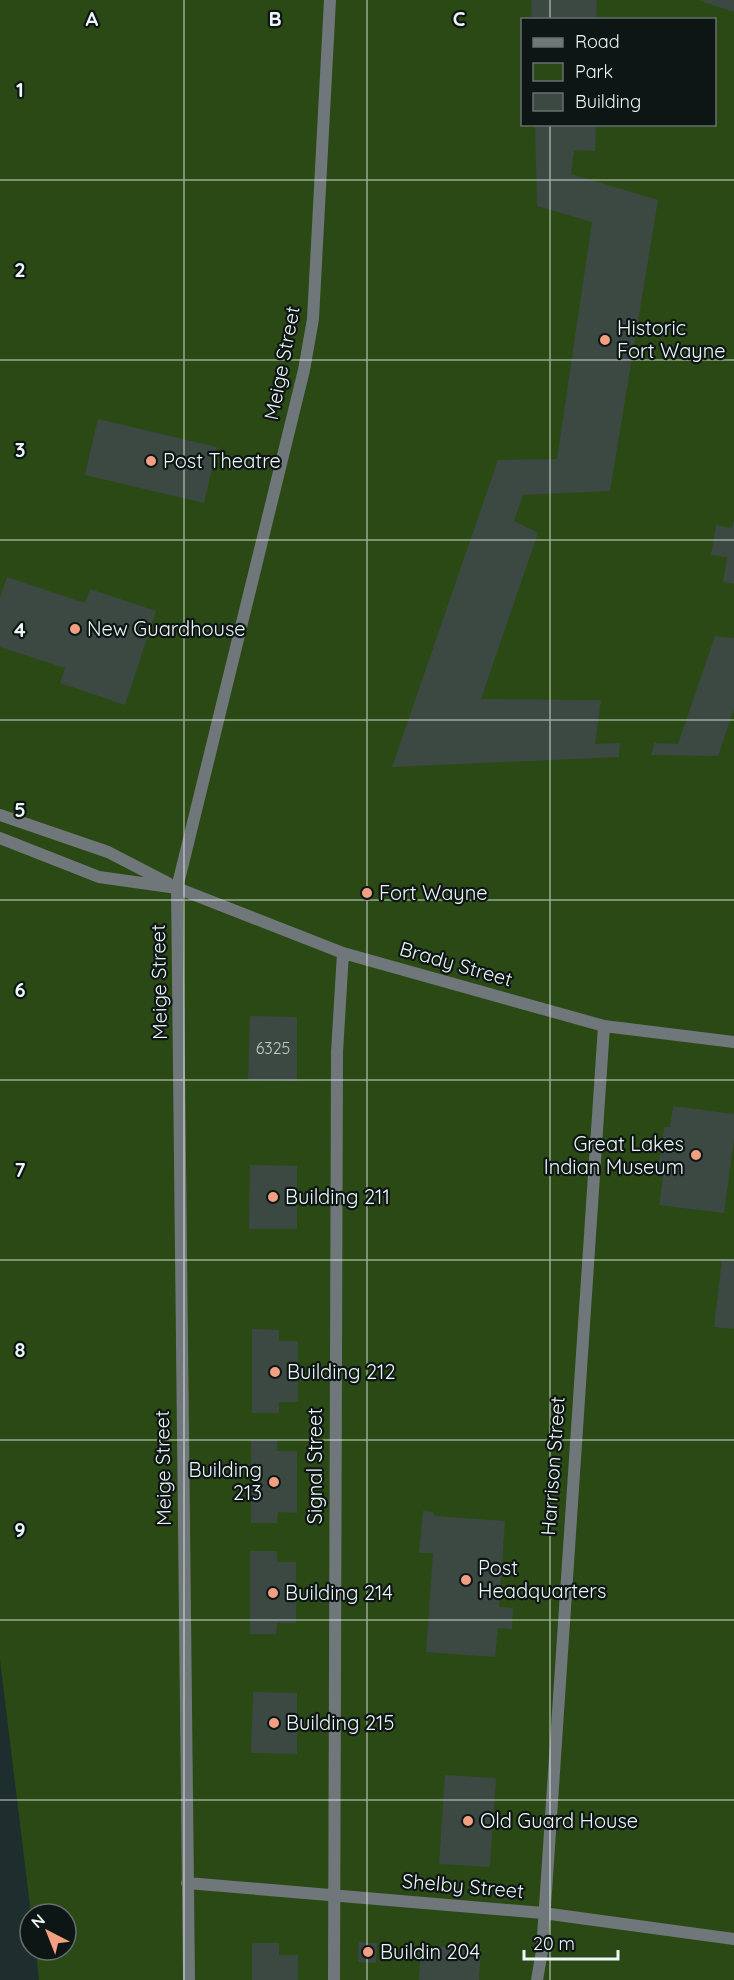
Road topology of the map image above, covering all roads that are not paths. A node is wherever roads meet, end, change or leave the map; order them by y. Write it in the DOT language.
graph roads {
  1 [pos="330,0"];
  2 [pos="0,815"];
  3 [pos="0,838"];
  4 [pos="177,888"];
  5 [pos="344,953"];
  6 [pos="604,1026"];
  7 [pos="734,1042"];
  8 [pos="187,1882"];
  9 [pos="332,1894"];
  10 [pos="543,1913"];
  11 [pos="734,1939"];
  12 [pos="189,1980"];
  13 [pos="334,1980"];
  14 [pos="537,1980"];
  1 -- 4 [label="street, Meige Street"];
  2 -- 4 [label="street, Brady Street"];
  3 -- 4 [label="street, Brady Street"];
  4 -- 5 [label="street, Brady Street"];
  4 -- 8 [label="street, Meige Street"];
  5 -- 6 [label="street, Brady Street"];
  5 -- 9 [label="street, Signal Street"];
  6 -- 7 [label="street, Brady Street"];
  6 -- 10 [label="street, Harrison Street"];
  8 -- 9 [label="street, Shelby Street"];
  8 -- 12 [label="street, Meige Street"];
  9 -- 10 [label="street, Shelby Street"];
  9 -- 13 [label="street, Signal Street"];
  10 -- 11 [label="street, Shelby Street"];
  10 -- 14 [label="street, Harrison Street"];
}
